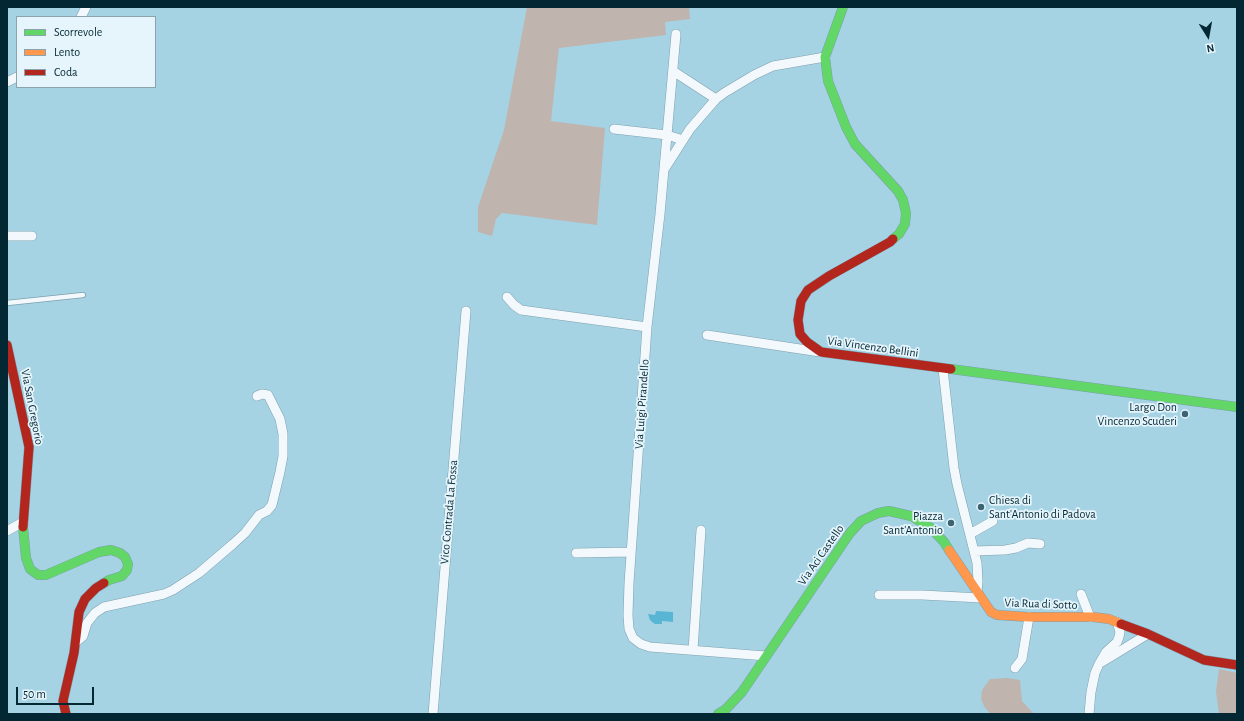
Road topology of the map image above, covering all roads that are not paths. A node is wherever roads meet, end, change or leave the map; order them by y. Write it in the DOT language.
graph roads {
  1 [pos="86,7"];
  2 [pos="843,7"];
  3 [pos="82,16"];
  4 [pos="676,34"];
  5 [pos="825,56"];
  6 [pos="673,71"];
  7 [pos="16,78"];
  8 [pos="7,82"];
  9 [pos="716,99"];
  10 [pos="614,129"];
  11 [pos="667,135"];
  12 [pos="683,140"];
  13 [pos="664,170"];
  14 [pos="7,236"];
  15 [pos="32,236"];
  16 [pos="83,295"];
  17 [pos="507,296"];
  18 [pos="7,303"];
  19 [pos="466,311"];
  20 [pos="647,327"];
  21 [pos="707,334"];
  22 [pos="7,345"];
  23 [pos="821,352"];
  24 [pos="10,368"];
  25 [pos="943,369"];
  26 [pos="257,396"];
  27 [pos="1237,407"];
  28 [pos="992,521"];
  29 [pos="23,522"];
  30 [pos="701,530"];
  31 [pos="7,531"];
  32 [pos="970,534"];
  33 [pos="1040,544"];
  34 [pos="974,551"];
  35 [pos="631,552"];
  36 [pos="576,553"];
  37 [pos="1081,594"];
  38 [pos="879,595"];
  39 [pos="979,595"];
  40 [pos="1029,617"];
  41 [pos="1090,617"];
  42 [pos="1117,622"];
  43 [pos="1148,634"];
  44 [pos="76,642"];
  45 [pos="693,650"];
  46 [pos="766,656"];
  47 [pos="1099,664"];
  48 [pos="1237,665"];
  49 [pos="1015,668"];
  50 [pos="722,711"];
  51 [pos="66,714"];
  52 [pos="433,714"];
  53 [pos="1090,714"];
  1 -- 3 [label="street"];
  2 -- 5 [label="street, Via Vincenzo Bellini"];
  4 -- 6 [label="street, Via Luigi Pirandello"];
  5 -- 9 [label="street"];
  5 -- 23 [label="street, Via Vincenzo Bellini"];
  6 -- 9 [label="street"];
  6 -- 11 [label="street, Via Luigi Pirandello"];
  7 -- 8 [label="street"];
  9 -- 12 [label="street"];
  10 -- 11 [label="street"];
  11 -- 12 [label="street"];
  11 -- 13 [label="street, Via Luigi Pirandello"];
  12 -- 13 [label="street"];
  13 -- 20 [label="street, Via Luigi Pirandello"];
  14 -- 15 [label="street"];
  16 -- 18 [label="lane"];
  17 -- 20 [label="street"];
  19 -- 52 [label="street, Vico Contrada La Fossa"];
  20 -- 35 [label="street, Via Luigi Pirandello"];
  21 -- 23 [label="street"];
  22 -- 24 [label="street, Via San Gregorio"];
  23 -- 25 [label="street, Via Vincenzo Bellini"];
  24 -- 29 [label="street, Via San Gregorio"];
  25 -- 27 [label="street, Via Vincenzo Bellini"];
  25 -- 32 [label="street"];
  26 -- 44 [label="street"];
  28 -- 32 [label="street"];
  29 -- 31 [label="street"];
  29 -- 44 [label="street, Via San Gregorio"];
  30 -- 45 [label="street"];
  32 -- 34 [label="street"];
  33 -- 34 [label="street"];
  34 -- 39 [label="street"];
  35 -- 36 [label="street"];
  35 -- 45 [label="street, Via Luigi Pirandello"];
  37 -- 41 [label="street"];
  38 -- 39 [label="street"];
  39 -- 40 [label="street, Via Rua di Sotto"];
  39 -- 46 [label="street, Via Aci Castello"];
  40 -- 41 [label="street, Via Rua di Sotto"];
  40 -- 49 [label="street"];
  41 -- 42 [label="street, Via Rua di Sotto"];
  42 -- 43 [label="street, Via Rua di Sotto"];
  42 -- 47 [label="street"];
  43 -- 47 [label="street"];
  43 -- 48 [label="street, Via Rua di Sotto"];
  44 -- 51 [label="street, Via San Gregorio"];
  45 -- 46 [label="street, Via Luigi Pirandello"];
  46 -- 50 [label="street, Via Aci Castello"];
  47 -- 53 [label="street"];
}
